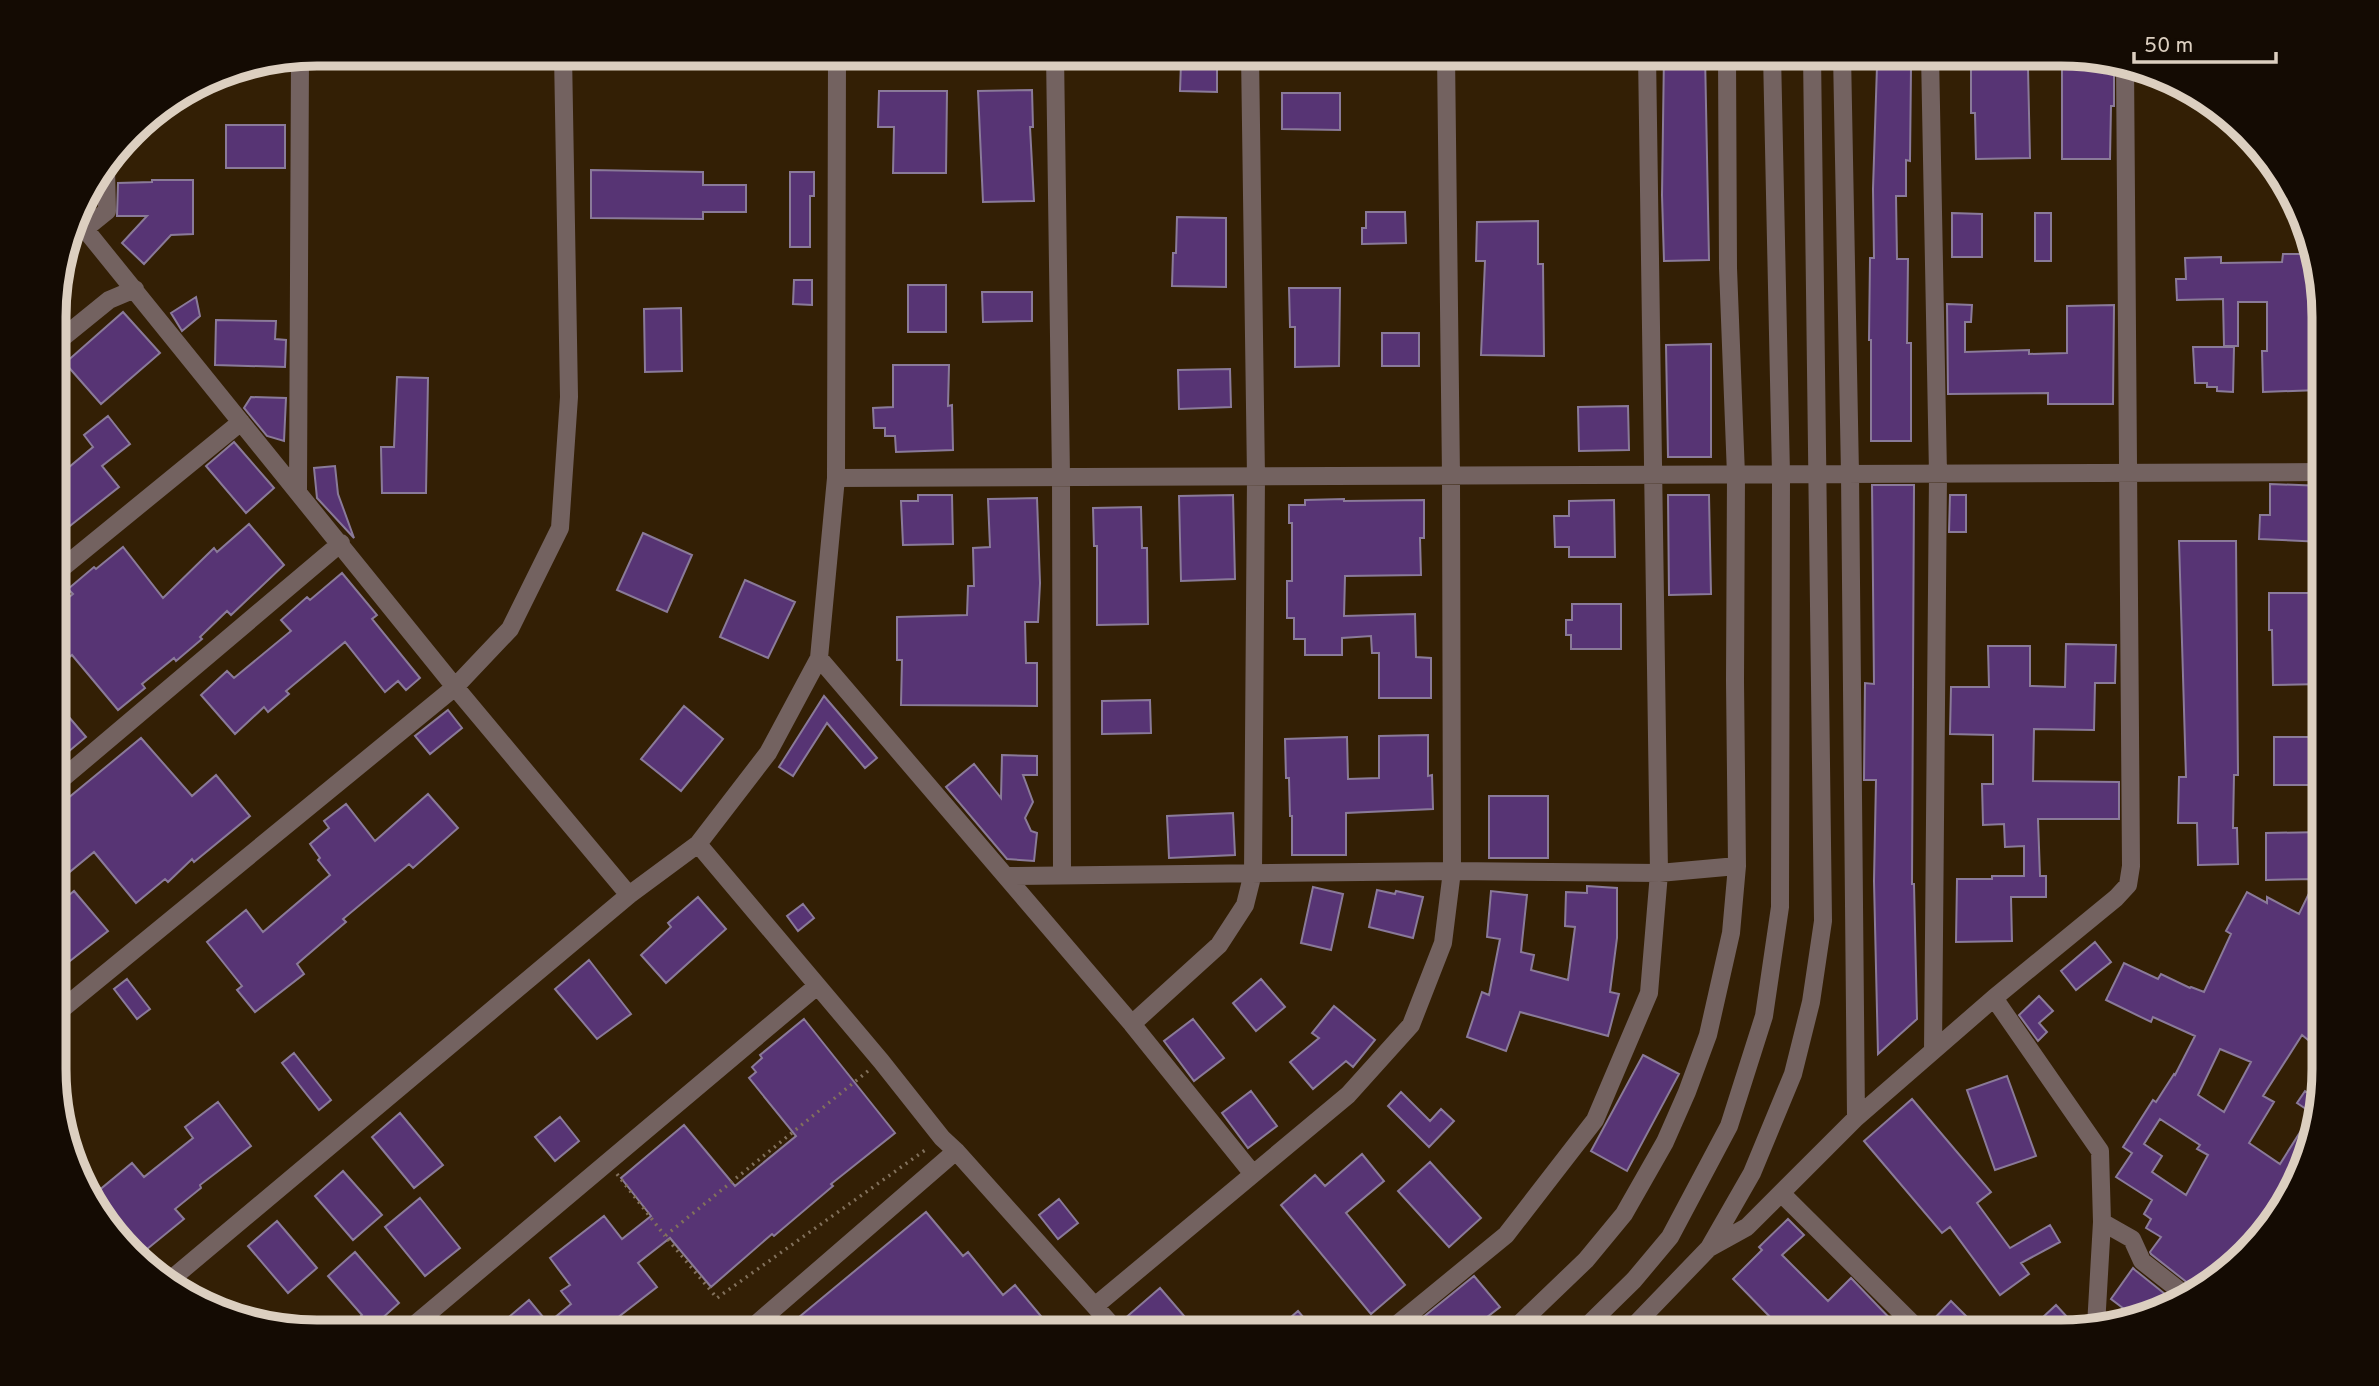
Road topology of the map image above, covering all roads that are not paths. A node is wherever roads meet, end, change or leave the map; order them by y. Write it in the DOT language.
graph roads {
  1 [pos="563,66"];
  2 [pos="837,66"];
  3 [pos="1055,66"];
  4 [pos="1250,66"];
  5 [pos="1447,66"];
  6 [pos="1647,66"];
  7 [pos="1727,66"];
  8 [pos="1772,66"];
  9 [pos="1812,66"];
  10 [pos="1842,66"];
  11 [pos="1930,66"];
  12 [pos="300,67"];
  13 [pos="2125,75"];
  14 [pos="106,182"];
  15 [pos="86,221"];
  16 [pos="84,227"];
  17 [pos="135,289"];
  18 [pos="66,336"];
  19 [pos="241,422"];
  20 [pos="2312,472"];
  21 [pos="2128,473"];
  22 [pos="1781,474"];
  23 [pos="1819,474"];
  24 [pos="1850,474"];
  25 [pos="1938,474"];
  26 [pos="1654,475"];
  27 [pos="1736,475"];
  28 [pos="1451,476"];
  29 [pos="1061,477"];
  30 [pos="1256,477"];
  31 [pos="836,478"];
  32 [pos="298,492"];
  33 [pos="341,543"];
  34 [pos="66,566"];
  35 [pos="819,658"];
  36 [pos="455,687"];
  37 [pos="66,776"];
  38 [pos="698,844"];
  39 [pos="1737,866"];
  40 [pos="1452,871"];
  41 [pos="1253,873"];
  42 [pos="1659,873"];
  43 [pos="1062,875"];
  44 [pos="1007,876"];
  45 [pos="629,895"];
  46 [pos="817,986"];
  47 [pos="1994,998"];
  48 [pos="66,1007"];
  49 [pos="1132,1024"];
  50 [pos="1933,1051"];
  51 [pos="1856,1118"];
  52 [pos="956,1151"];
  53 [pos="1254,1174"];
  54 [pos="1781,1193"];
  55 [pos="2102,1222"];
  56 [pos="1709,1248"];
  57 [pos="176,1275"];
  58 [pos="2179,1290"];
  59 [pos="1095,1306"];
  60 [pos="2097,1317"];
  61 [pos="420,1320"];
  62 [pos="761,1320"];
  63 [pos="1107,1320"];
  64 [pos="1402,1320"];
  65 [pos="1523,1320"];
  66 [pos="1593,1320"];
  67 [pos="1640,1320"];
  68 [pos="1909,1320"];
  1 -- 36 [label="street"];
  2 -- 31 [label="street"];
  3 -- 29 [label="street"];
  4 -- 30 [label="street"];
  5 -- 28 [label="street"];
  6 -- 26 [label="street"];
  7 -- 27 [label="street"];
  8 -- 22 [label="street"];
  9 -- 23 [label="street"];
  10 -- 24 [label="street"];
  11 -- 25 [label="street"];
  12 -- 32 [label="street"];
  13 -- 21 [label="street"];
  14 -- 15 [label="street"];
  16 -- 17 [label="street"];
  17 -- 18 [label="street"];
  17 -- 19 [label="street"];
  19 -- 32 [label="street"];
  19 -- 34 [label="street"];
  20 -- 21 [label="street"];
  21 -- 25 [label="street"];
  21 -- 47 [label="street"];
  22 -- 23 [label="street"];
  22 -- 27 [label="street"];
  22 -- 66 [label="street"];
  23 -- 24 [label="street"];
  23 -- 56 [label="street"];
  24 -- 25 [label="street"];
  24 -- 51 [label="street"];
  25 -- 50 [label="street"];
  26 -- 27 [label="street"];
  26 -- 28 [label="street"];
  26 -- 42 [label="street"];
  27 -- 39 [label="street"];
  28 -- 30 [label="street"];
  28 -- 40 [label="street"];
  29 -- 30 [label="street"];
  29 -- 31 [label="street"];
  29 -- 43 [label="street"];
  30 -- 41 [label="street"];
  31 -- 35 [label="street"];
  32 -- 33 [label="street"];
  33 -- 36 [label="street"];
  33 -- 37 [label="street"];
  35 -- 38 [label="street"];
  35 -- 44 [label="street"];
  36 -- 45 [label="street"];
  36 -- 48 [label="street"];
  38 -- 45 [label="street"];
  38 -- 46 [label="street"];
  39 -- 42 [label="street"];
  39 -- 65 [label="street"];
  40 -- 41 [label="street"];
  40 -- 42 [label="street"];
  40 -- 53 [label="street"];
  41 -- 43 [label="street"];
  41 -- 49 [label="street"];
  42 -- 64 [label="street"];
  43 -- 44 [label="street"];
  44 -- 49 [label="street"];
  45 -- 57 [label="street"];
  46 -- 52 [label="street"];
  46 -- 61 [label="street"];
  47 -- 50 [label="street"];
  47 -- 55 [label="street"];
  49 -- 53 [label="street"];
  50 -- 51 [label="street"];
  51 -- 54 [label="street"];
  52 -- 59 [label="street"];
  52 -- 62 [label="street"];
  53 -- 59 [label="street"];
  54 -- 56 [label="street"];
  54 -- 68 [label="street"];
  55 -- 58 [label="street"];
  55 -- 60 [label="street"];
  56 -- 67 [label="street"];
  59 -- 63 [label="street"];
}
